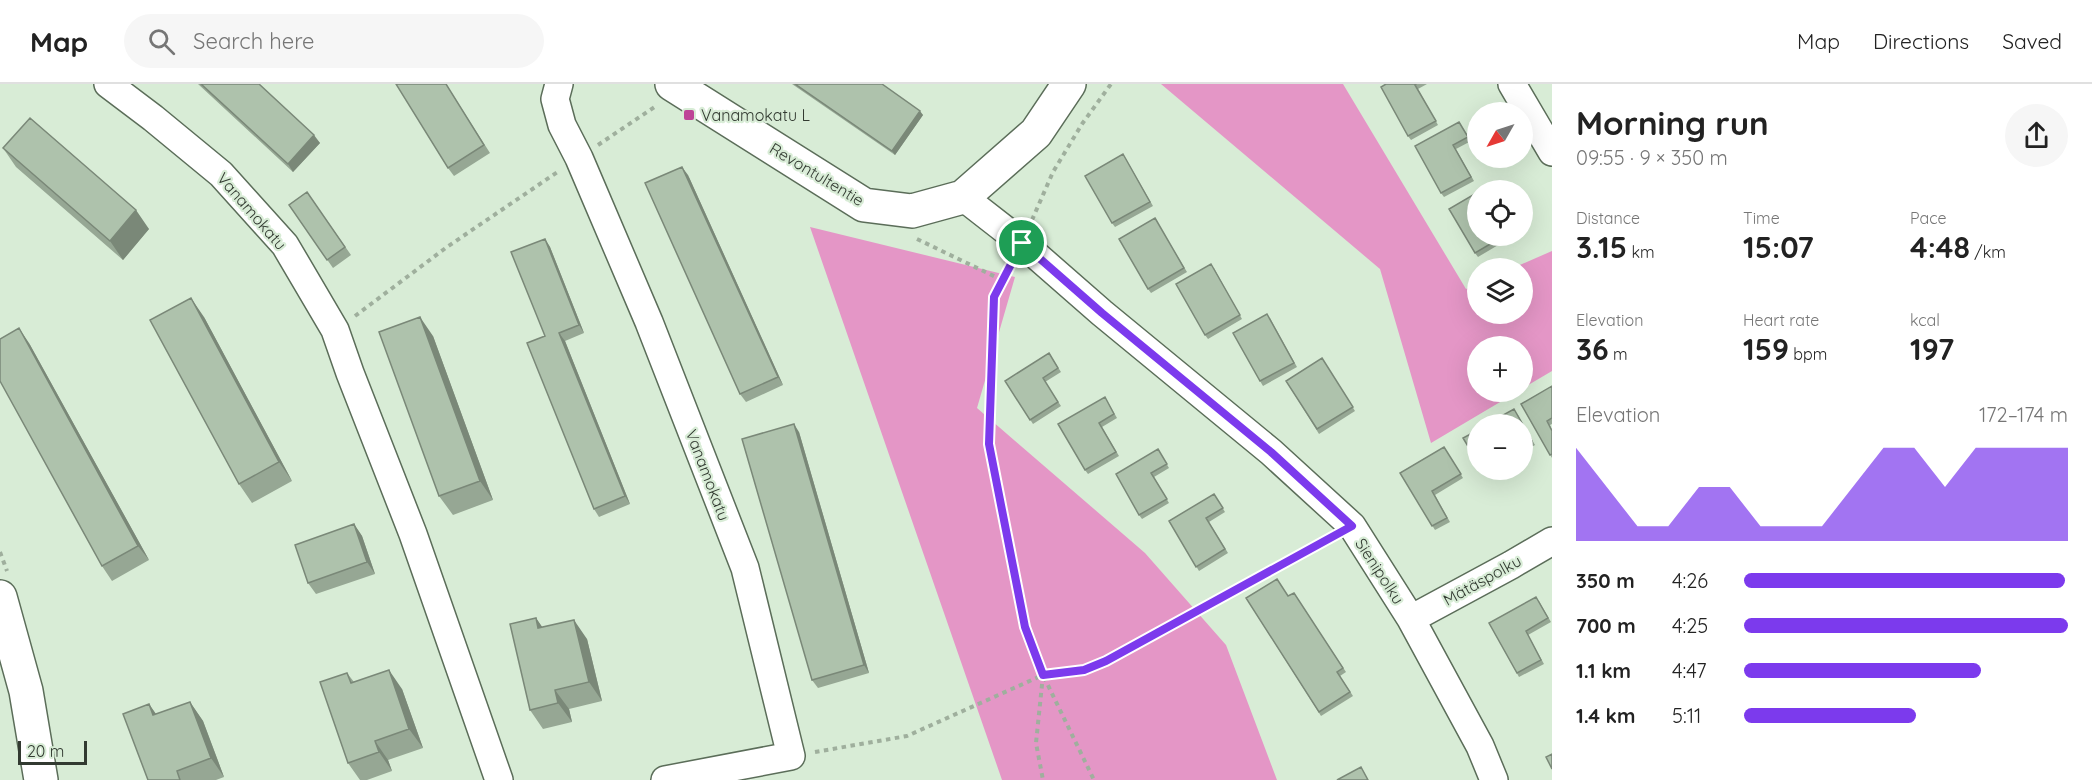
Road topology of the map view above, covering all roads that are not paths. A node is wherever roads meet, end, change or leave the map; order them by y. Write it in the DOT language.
graph roads {
  1 [pos="108,84"];
  2 [pos="559,84"];
  3 [pos="1069,84"];
  4 [pos="1512,84"];
  5 [pos="664,95"];
  6 [pos="1552,152"];
  7 [pos="963,197"];
  8 [pos="1552,541"];
  9 [pos="0,597"];
  10 [pos="1411,619"];
  11 [pos="41,780"];
  12 [pos="499,780"];
  13 [pos="665,780"];
  14 [pos="1494,780"];
  1 -- 12 [label="street, Vanamokatu"];
  2 -- 13 [label="street, Vanamokatu"];
  3 -- 7 [label="street, Revontultentie"];
  4 -- 6 [label="street"];
  5 -- 7 [label="street, Revontultentie"];
  7 -- 10 [label="street, Sienipolku"];
  8 -- 10 [label="street, Mätäspolku"];
  9 -- 11 [label="street"];
  10 -- 14 [label="street, Sienipolku"];
}
